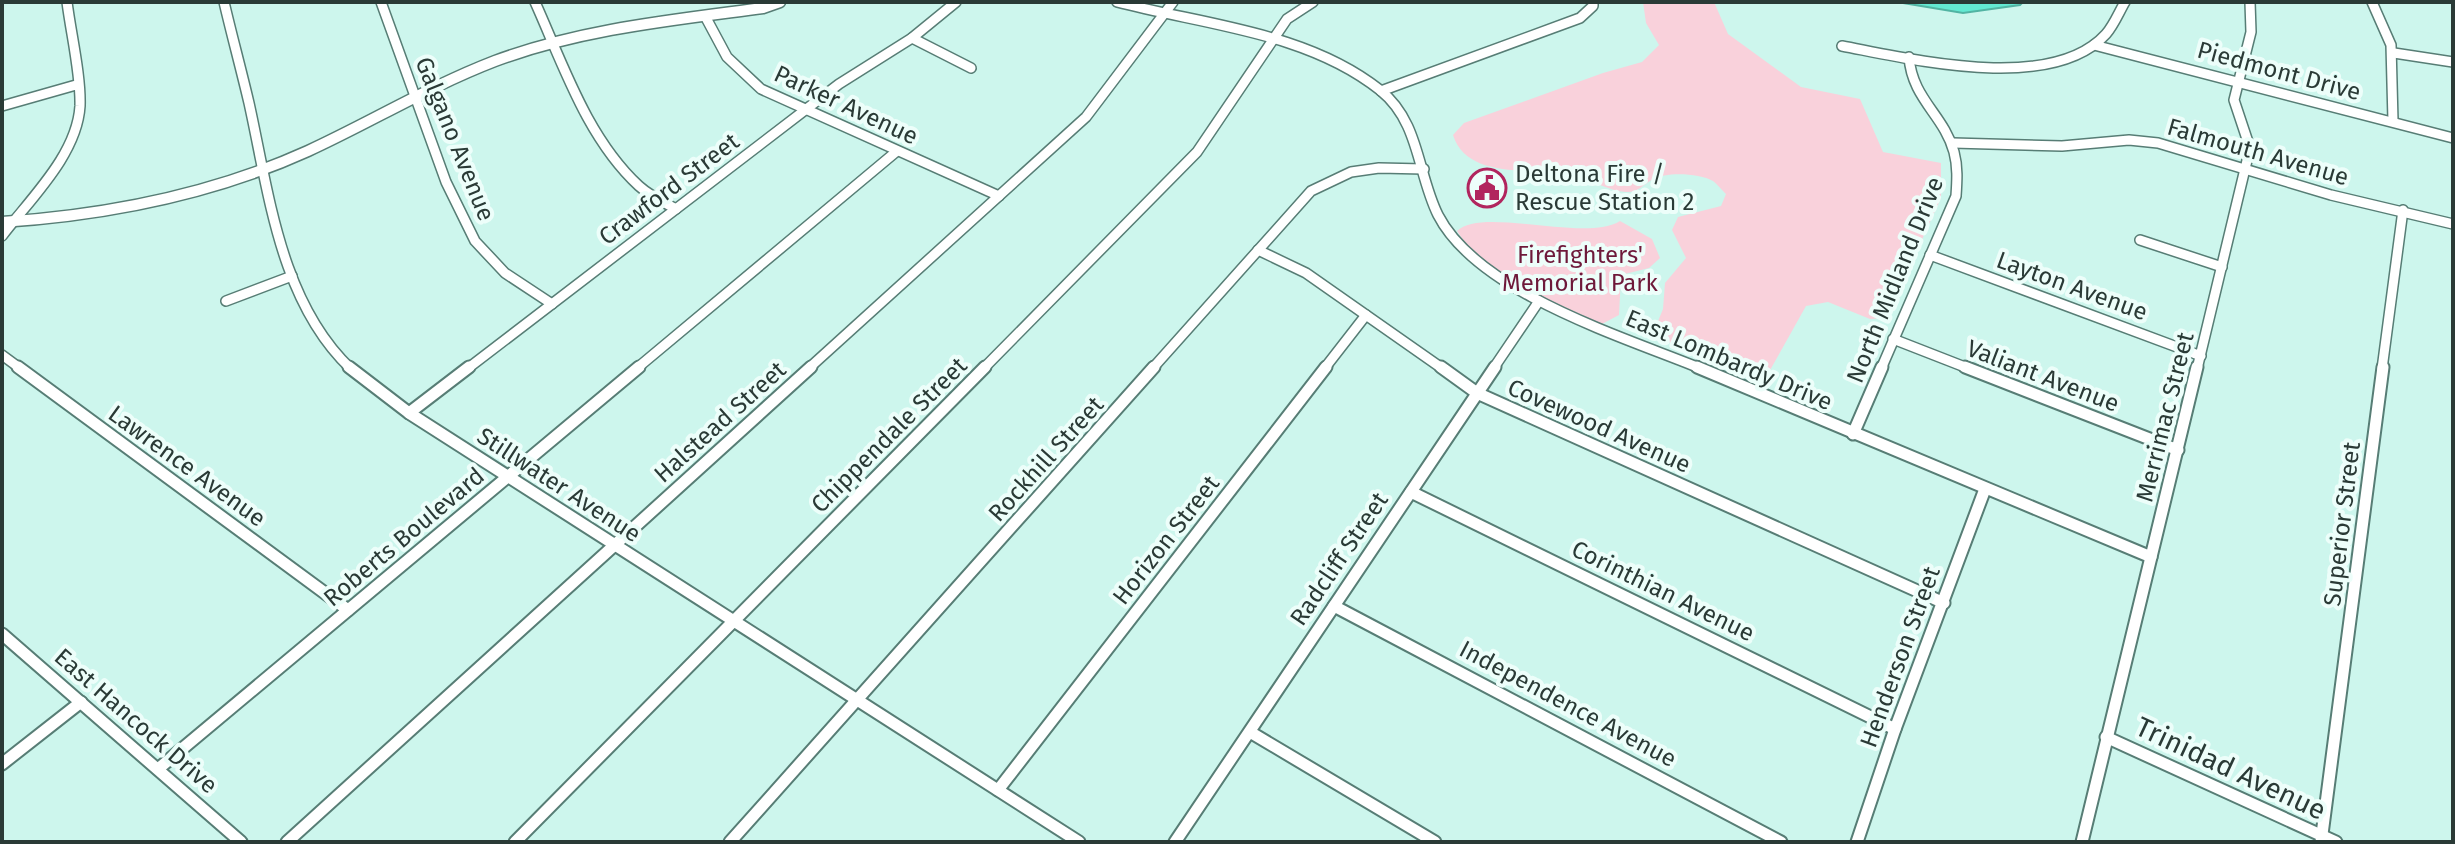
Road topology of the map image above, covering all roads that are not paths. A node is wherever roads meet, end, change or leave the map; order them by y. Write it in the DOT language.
graph roads {
  1 [pos="67,2"];
  2 [pos="224,2"];
  3 [pos="381,2"];
  4 [pos="535,2"];
  5 [pos="780,2"];
  6 [pos="956,2"];
  7 [pos="1117,2"];
  8 [pos="1173,2"];
  9 [pos="1313,2"];
  10 [pos="1593,2"];
  11 [pos="2125,2"];
  12 [pos="2250,2"];
  13 [pos="2372,2"];
  14 [pos="1162,15"];
  15 [pos="705,16"];
  16 [pos="912,38"];
  17 [pos="1272,40"];
  18 [pos="555,43"];
  19 [pos="2094,45"];
  20 [pos="1842,46"];
  21 [pos="2394,53"];
  22 [pos="1909,57"];
  23 [pos="2453,62"];
  24 [pos="971,68"];
  25 [pos="2237,81"];
  26 [pos="76,85"];
  27 [pos="1381,91"];
  28 [pos="414,97"];
  29 [pos="2,106"];
  30 [pos="806,109"];
  31 [pos="2393,121"];
  32 [pos="2453,138"];
  33 [pos="1953,143"];
  34 [pos="897,151"];
  35 [pos="2246,168"];
  36 [pos="1424,169"];
  37 [pos="262,170"];
  38 [pos="999,196"];
  39 [pos="676,209"];
  40 [pos="2403,210"];
  41 [pos="8,222"];
  42 [pos="2453,224"];
  43 [pos="2,236"];
  44 [pos="2140,240"];
  45 [pos="1258,250"];
  46 [pos="1930,255"];
  47 [pos="2222,267"];
  48 [pos="292,276"];
  49 [pos="226,301"];
  50 [pos="1539,301"];
  51 [pos="552,304"];
  52 [pos="1366,315"];
  53 [pos="1893,339"];
  54 [pos="2,355"];
  55 [pos="2201,356"];
  56 [pos="1477,393"];
  57 [pos="409,413"];
  58 [pos="1853,434"];
  59 [pos="2178,450"];
  60 [pos="508,476"];
  61 [pos="1985,489"];
  62 [pos="1411,492"];
  63 [pos="614,544"];
  64 [pos="2151,557"];
  65 [pos="1944,603"];
  66 [pos="1334,606"];
  67 [pos="348,610"];
  68 [pos="735,619"];
  69 [pos="2,634"];
  70 [pos="859,699"];
  71 [pos="81,702"];
  72 [pos="1895,729"];
  73 [pos="1250,732"];
  74 [pos="2106,737"];
  75 [pos="2,764"];
  76 [pos="158,769"];
  77 [pos="998,790"];
  78 [pos="2321,839"];
  79 [pos="241,842"];
  80 [pos="287,842"];
  81 [pos="515,842"];
  82 [pos="730,842"];
  83 [pos="1079,842"];
  84 [pos="1175,842"];
  85 [pos="1435,842"];
  86 [pos="1781,842"];
  87 [pos="1857,842"];
  88 [pos="2082,842"];
  89 [pos="2336,842"];
  1 -- 26 [label="street"];
  2 -- 37 [label="street, Stillwater Avenue"];
  3 -- 28 [label="street, Galgano Avenue"];
  4 -- 18 [label="street"];
  5 -- 15 [label="street"];
  6 -- 16 [label="street, Crawford Street"];
  7 -- 14 [label="street, East Lombardy Drive"];
  8 -- 14 [label="street, Halstead Street"];
  9 -- 17 [label="street, Chippendale Street"];
  10 -- 27 [label="street"];
  11 -- 19 [label="street"];
  12 -- 25 [label="street, Merrimac Street"];
  13 -- 21 [label="street"];
  14 -- 17 [label="street, East Lombardy Drive"];
  14 -- 38 [label="street, Halstead Street"];
  15 -- 18 [label="street"];
  15 -- 30 [label="street, Parker Avenue"];
  16 -- 24 [label="street"];
  16 -- 30 [label="street, Crawford Street"];
  17 -- 27 [label="street, East Lombardy Drive"];
  17 -- 68 [label="street, Chippendale Street"];
  18 -- 28 [label="street"];
  18 -- 39 [label="street"];
  19 -- 22 [label="street"];
  19 -- 25 [label="street, Piedmont Drive"];
  20 -- 22 [label="street"];
  21 -- 23 [label="street"];
  21 -- 31 [label="street"];
  22 -- 33 [label="street, North Midland Drive"];
  25 -- 31 [label="street, Piedmont Drive"];
  25 -- 35 [label="street, Merrimac Street"];
  26 -- 29 [label="street"];
  26 -- 41 [label="street"];
  27 -- 36 [label="street, East Lombardy Drive"];
  28 -- 37 [label="street"];
  28 -- 51 [label="street, Galgano Avenue"];
  30 -- 34 [label="street, Parker Avenue"];
  30 -- 39 [label="street, Crawford Street"];
  31 -- 32 [label="street, Piedmont Drive"];
  33 -- 35 [label="street, Falmouth Avenue"];
  33 -- 46 [label="street, North Midland Drive"];
  34 -- 38 [label="street, Parker Avenue"];
  34 -- 60 [label="street, Roberts Boulevard"];
  35 -- 40 [label="street, Falmouth Avenue"];
  35 -- 47 [label="street, Merrimac Street"];
  36 -- 45 [label="street, Rockhill Street"];
  36 -- 50 [label="street, East Lombardy Drive"];
  37 -- 41 [label="street"];
  37 -- 48 [label="street, Stillwater Avenue"];
  38 -- 63 [label="street, Halstead Street"];
  39 -- 51 [label="street, Crawford Street"];
  40 -- 42 [label="street, Falmouth Avenue"];
  40 -- 78 [label="street, Superior Street"];
  41 -- 43 [label="street"];
  44 -- 47 [label="street"];
  45 -- 52 [label="street, Covewood Avenue"];
  45 -- 70 [label="street, Rockhill Street"];
  46 -- 53 [label="street, North Midland Drive"];
  46 -- 55 [label="street, Layton Avenue"];
  47 -- 55 [label="street, Merrimac Street"];
  48 -- 49 [label="street"];
  48 -- 57 [label="street, Stillwater Avenue"];
  50 -- 56 [label="street, Radcliff Street"];
  50 -- 58 [label="street, East Lombardy Drive"];
  51 -- 57 [label="street, Crawford Street"];
  52 -- 56 [label="street, Covewood Avenue"];
  52 -- 77 [label="street, Horizon Street"];
  53 -- 58 [label="street, North Midland Drive"];
  53 -- 59 [label="street, Valiant Avenue"];
  54 -- 67 [label="street, Lawrence Avenue"];
  55 -- 59 [label="street, Merrimac Street"];
  56 -- 62 [label="street, Radcliff Street"];
  56 -- 65 [label="street, Covewood Avenue"];
  57 -- 60 [label="street, Stillwater Avenue"];
  58 -- 61 [label="street, East Lombardy Drive"];
  59 -- 64 [label="street, Merrimac Street"];
  60 -- 63 [label="street, Stillwater Avenue"];
  60 -- 67 [label="street, Roberts Boulevard"];
  61 -- 64 [label="street, East Lombardy Drive"];
  61 -- 65 [label="street, Henderson Street"];
  62 -- 66 [label="street, Radcliff Street"];
  62 -- 72 [label="street, Corinthian Avenue"];
  63 -- 68 [label="street, Stillwater Avenue"];
  63 -- 80 [label="street, Halstead Street"];
  64 -- 74 [label="street, Merrimac Street"];
  65 -- 72 [label="street, Henderson Street"];
  66 -- 73 [label="street, Radcliff Street"];
  66 -- 86 [label="street, Independence Avenue"];
  67 -- 76 [label="street, Roberts Boulevard"];
  68 -- 70 [label="street, Stillwater Avenue"];
  68 -- 81 [label="street, Chippendale Street"];
  69 -- 71 [label="street, East Hancock Drive"];
  70 -- 77 [label="street, Stillwater Avenue"];
  70 -- 82 [label="street, Rockhill Street"];
  71 -- 75 [label="street"];
  71 -- 76 [label="street, East Hancock Drive"];
  72 -- 87 [label="street, Henderson Street"];
  73 -- 84 [label="street, Radcliff Street"];
  73 -- 85 [label="street"];
  74 -- 78 [label="street, Trinidad Avenue"];
  74 -- 88 [label="street, Merrimac Street"];
  76 -- 79 [label="street, East Hancock Drive"];
  77 -- 83 [label="street, Stillwater Avenue"];
  78 -- 89 [label="street, Trinidad Avenue"];
}
